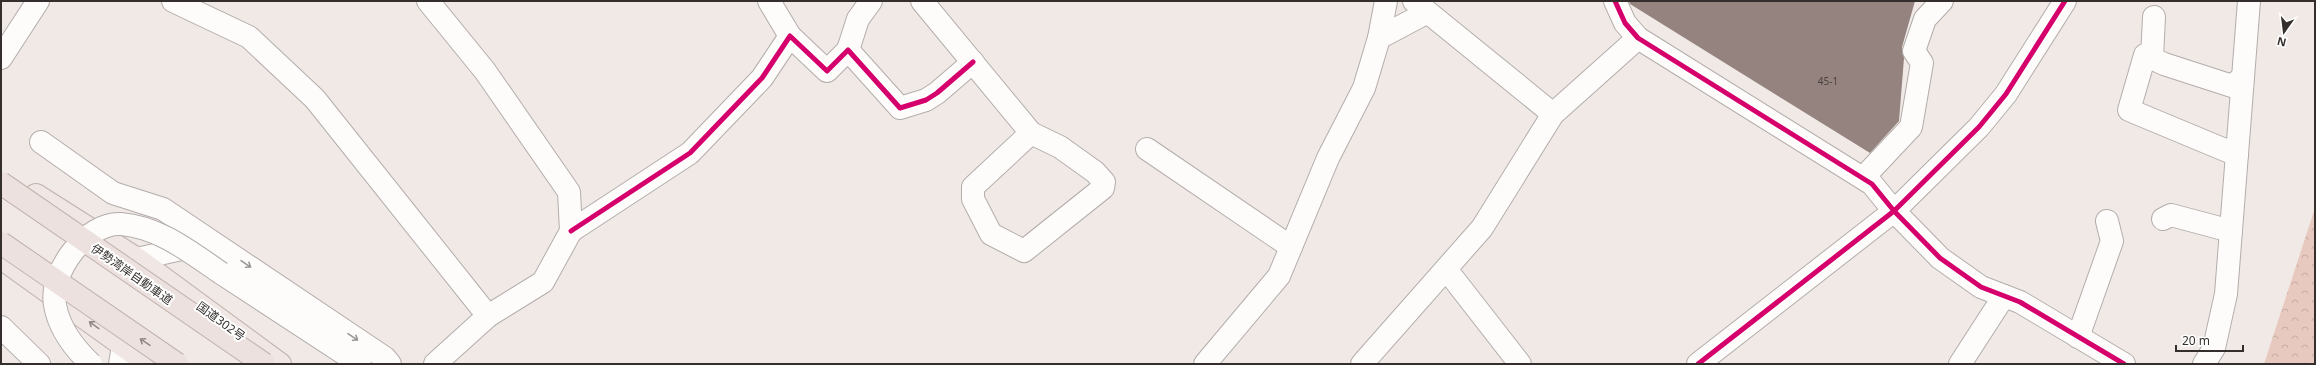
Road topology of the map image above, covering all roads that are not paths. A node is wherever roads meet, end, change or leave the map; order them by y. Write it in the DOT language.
graph roads {
  1 [pos="38,1"];
  2 [pos="173,1"];
  3 [pos="428,1"];
  4 [pos="769,1"];
  5 [pos="871,1"];
  6 [pos="922,1"];
  7 [pos="1386,1"];
  8 [pos="1615,1"];
  9 [pos="1942,1"];
  10 [pos="2065,1"];
  11 [pos="2249,1"];
  12 [pos="1420,7"];
  13 [pos="2154,17"];
  14 [pos="790,36"];
  15 [pos="1379,38"];
  16 [pos="1638,38"];
  17 [pos="848,50"];
  18 [pos="1,58"];
  19 [pos="2152,58"];
  20 [pos="972,62"];
  21 [pos="2243,77"];
  22 [pos="1553,114"];
  23 [pos="1031,133"];
  24 [pos="41,142"];
  25 [pos="1147,149"];
  26 [pos="2237,155"];
  27 [pos="1,173"];
  28 [pos="1863,178"];
  29 [pos="1,183"];
  30 [pos="1894,211"];
  31 [pos="2163,219"];
  32 [pos="2106,221"];
  33 [pos="571,231"];
  34 [pos="2231,232"];
  35 [pos="213,242"];
  36 [pos="1,243"];
  37 [pos="1291,247"];
  38 [pos="1,258"];
  39 [pos="137,258"];
  40 [pos="1446,269"];
  41 [pos="2004,296"];
  42 [pos="488,316"];
  43 [pos="1,327"];
  44 [pos="2078,337"];
  45 [pos="122,355"];
  46 [pos="2116,362"];
  47 [pos="39,364"];
  48 [pos="91,364"];
  49 [pos="149,364"];
  50 [pos="177,364"];
  51 [pos="264,364"];
  52 [pos="280,364"];
  53 [pos="360,364"];
  54 [pos="390,364"];
  55 [pos="435,364"];
  56 [pos="1205,364"];
  57 [pos="1362,364"];
  58 [pos="1520,364"];
  59 [pos="1698,364"];
  60 [pos="1960,364"];
  61 [pos="2204,364"];
  1 -- 18 [label="street"];
  2 -- 42 [label="street"];
  3 -- 33 [label="street"];
  4 -- 14 [label="street"];
  5 -- 17 [label="street"];
  6 -- 20 [label="street"];
  7 -- 15 [label="street"];
  8 -- 16 [label="street"];
  9 -- 28 [label="street"];
  10 -- 30 [label="street"];
  11 -- 21 [label="street"];
  12 -- 15 [label="street"];
  12 -- 22 [label="street"];
  13 -- 19 [label="street"];
  14 -- 17 [label="street"];
  14 -- 33 [label="street"];
  15 -- 37 [label="street"];
  16 -- 22 [label="street"];
  16 -- 28 [label="street"];
  17 -- 20 [label="street"];
  19 -- 21 [label="street"];
  19 -- 26 [label="street"];
  20 -- 23 [label="street"];
  21 -- 26 [label="street"];
  22 -- 40 [label="street"];
  23 -- 23 [label="street"];
  24 -- 35 [label="street"];
  25 -- 37 [label="street"];
  26 -- 34 [label="street"];
  27 -- 39 [label="highway, 国道302号"];
  28 -- 30 [label="street"];
  29 -- 51 [label="highway, 伊勢湾岸自動車道, bridge"];
  30 -- 41 [label="street"];
  30 -- 59 [label="street"];
  31 -- 34 [label="street"];
  32 -- 44 [label="street"];
  33 -- 42 [label="street"];
  34 -- 61 [label="street"];
  35 -- 39 [label="street"];
  35 -- 54 [label="street, one-way"];
  50 -- 36 [label="highway, one-way, bridge"];
  37 -- 56 [label="street"];
  45 -- 38 [label="highway, one-way"];
  39 -- 52 [label="highway, 国道302号"];
  40 -- 57 [label="street"];
  40 -- 58 [label="street"];
  41 -- 44 [label="street"];
  41 -- 60 [label="street"];
  42 -- 55 [label="street"];
  43 -- 47 [label="street"];
  44 -- 46 [label="street"];
  45 -- 49 [label="highway"];
  48 -- 53 [label="street, bridge"];
}
